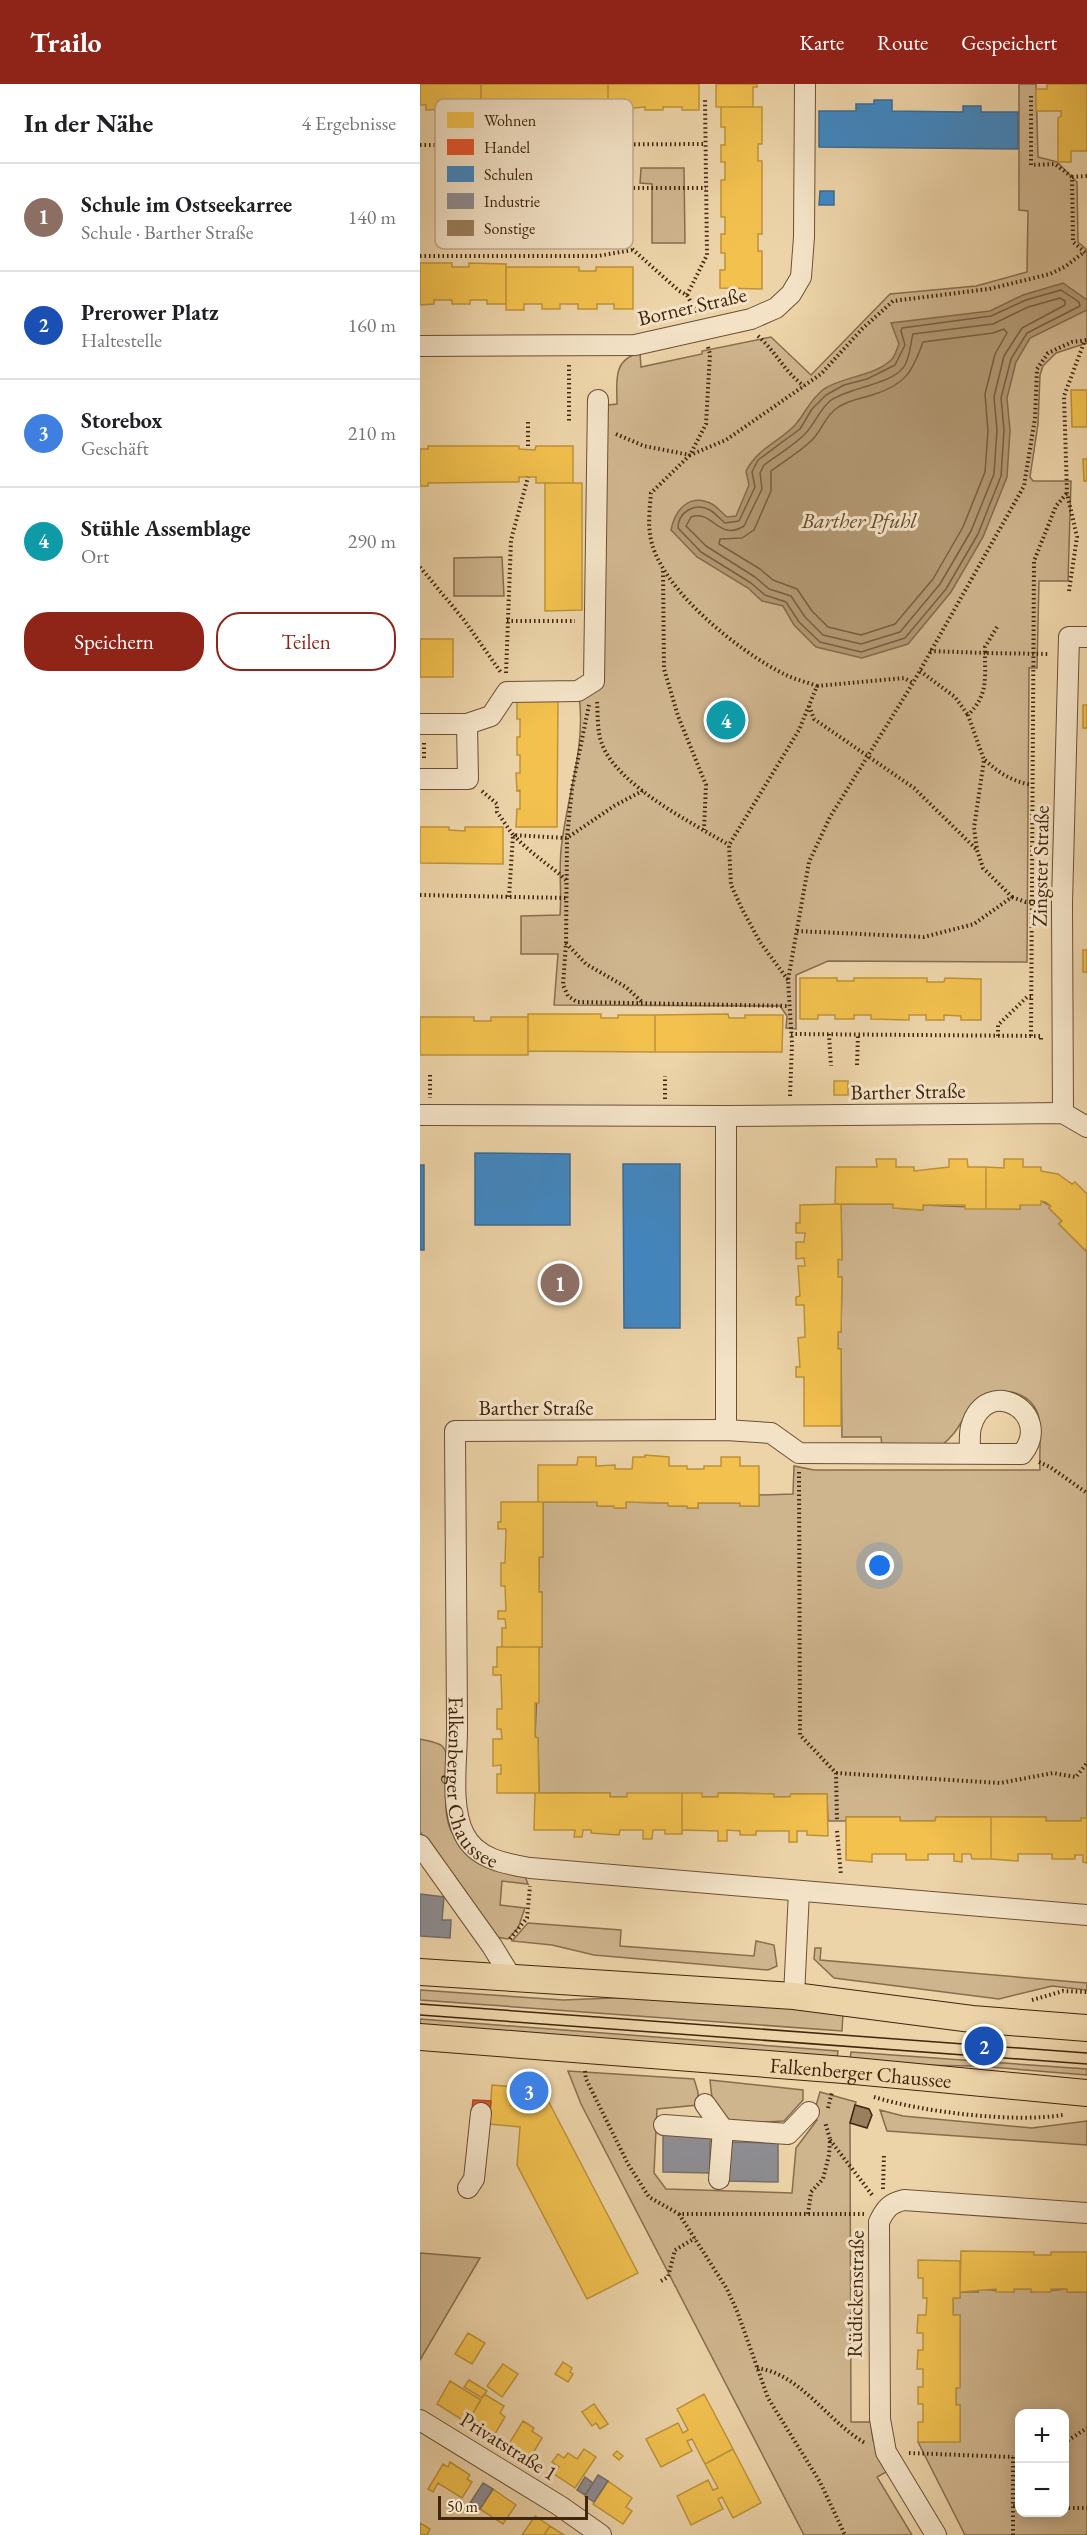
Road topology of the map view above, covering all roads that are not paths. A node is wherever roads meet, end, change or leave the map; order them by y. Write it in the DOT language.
graph roads {
  1 [pos="805,84"];
  2 [pos="420,346"];
  3 [pos="598,400"];
  4 [pos="1087,637"];
  5 [pos="422,724"];
  6 [pos="467,724"];
  7 [pos="422,779"];
  8 [pos="1063,1113"];
  9 [pos="420,1115"];
  10 [pos="726,1116"];
  11 [pos="1087,1126"];
  12 [pos="454,1431"];
  13 [pos="726,1431"];
  14 [pos="970,1454"];
  15 [pos="420,1845"];
  16 [pos="799,1891"];
  17 [pos="1087,1915"];
  18 [pos="420,1972"];
  19 [pos="511,1977"];
  20 [pos="794,1996"];
  21 [pos="1087,2028"];
  22 [pos="420,2037"];
  23 [pos="1087,2093"];
  24 [pos="705,2104"];
  25 [pos="809,2112"];
  26 [pos="481,2113"];
  27 [pos="664,2125"];
  28 [pos="723,2129"];
  29 [pos="719,2179"];
  30 [pos="468,2188"];
  31 [pos="1087,2213"];
  32 [pos="420,2420"];
  33 [pos="601,2535"];
  34 [pos="936,2535"];
  1 -- 2 [label="street, Borner Straße"];
  3 -- 6 [label="street"];
  4 -- 8 [label="street, Zingster Straße"];
  5 -- 6 [label="street"];
  6 -- 7 [label="street"];
  8 -- 10 [label="street, Barther Straße"];
  8 -- 11 [label="street, Barther Straße"];
  9 -- 10 [label="street, Barther Straße"];
  10 -- 13 [label="street"];
  12 -- 13 [label="street, Barther Straße"];
  12 -- 16 [label="street, Falkenberger Chaussee"];
  13 -- 14 [label="street, Barther Straße"];
  14 -- 14 [label="street"];
  15 -- 19 [label="street"];
  16 -- 17 [label="street, Falkenberger Chaussee"];
  16 -- 20 [label="street"];
  18 -- 19 [label="main road"];
  19 -- 20 [label="main road"];
  20 -- 21 [label="main road"];
  22 -- 23 [label="main road, Falkenberger Chaussee"];
  24 -- 28 [label="street"];
  25 -- 28 [label="street"];
  26 -- 30 [label="street"];
  27 -- 28 [label="street"];
  28 -- 29 [label="street"];
  31 -- 34 [label="street, Rüdickenstraße"];
  32 -- 33 [label="street, Privatstraße 1"];
}
